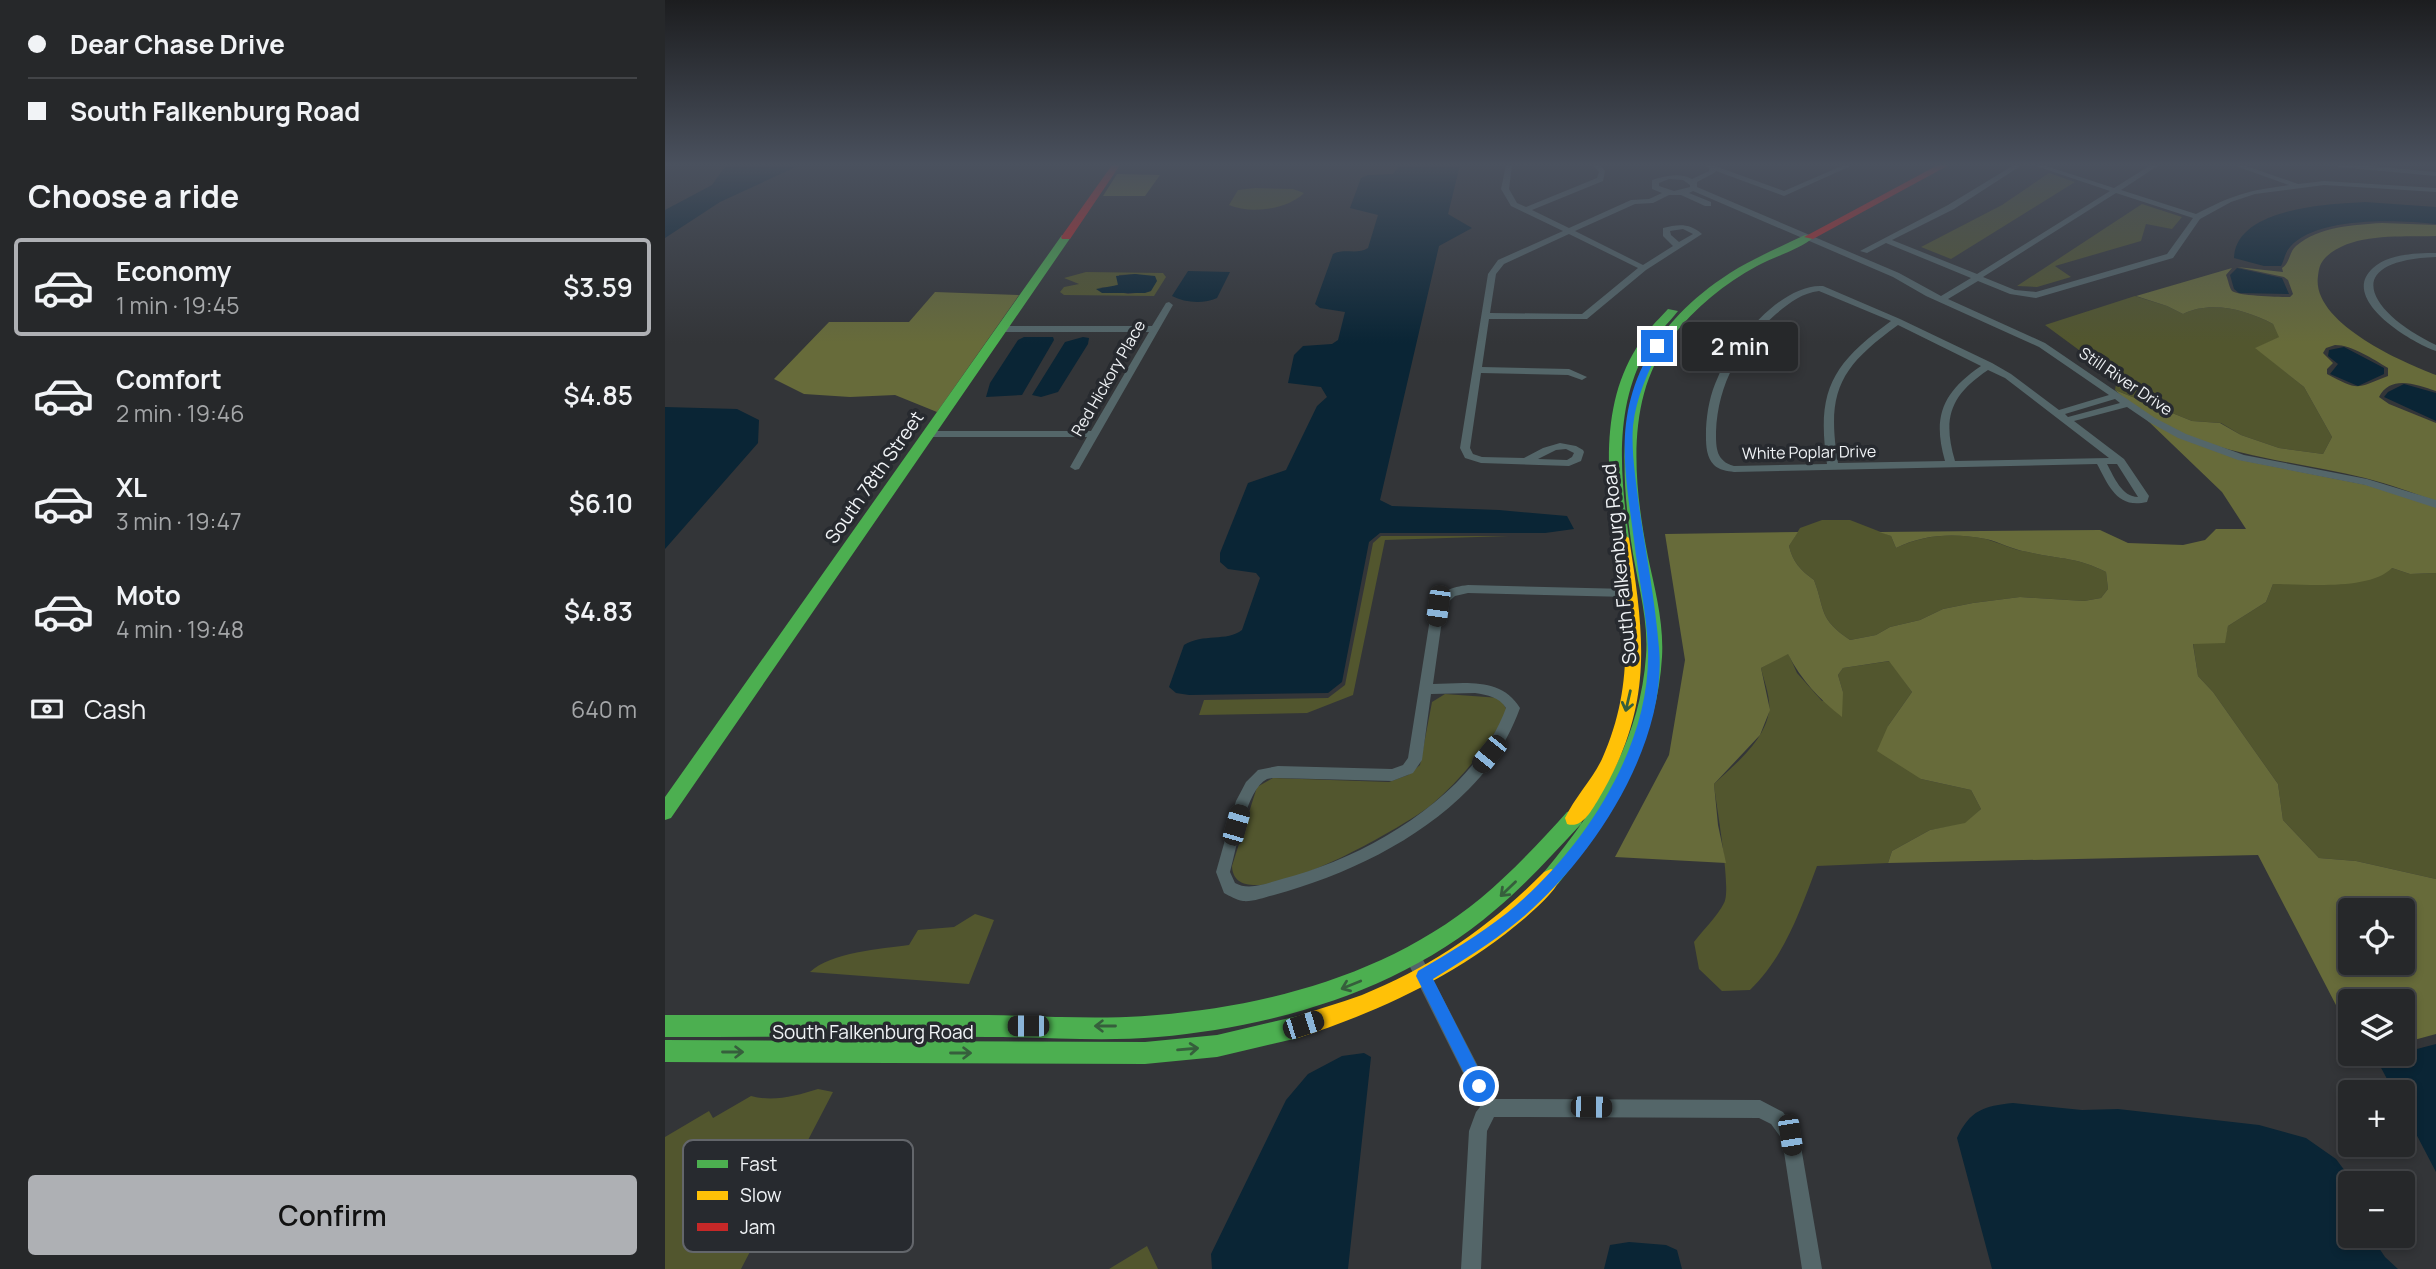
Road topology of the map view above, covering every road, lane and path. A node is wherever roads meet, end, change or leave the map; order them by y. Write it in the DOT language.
graph roads {
  1 [pos="1075,224"];
  2 [pos="1556,224"];
  3 [pos="1585,224"];
  4 [pos="1764,224"];
  5 [pos="1772,224"];
  6 [pos="1822,224"];
  7 [pos="1916,224"];
  8 [pos="2063,224"];
  9 [pos="2192,224"];
  10 [pos="1570,231"];
  11 [pos="1798,237"];
  12 [pos="1885,240"];
  13 [pos="1678,247"];
  14 [pos="1864,251"];
  15 [pos="2436,255"];
  16 [pos="1643,268"];
  17 [pos="1978,278"];
  18 [pos="1929,294"];
  19 [pos="1943,299"];
  20 [pos="1169,304"];
  21 [pos="1485,316"];
  22 [pos="1897,321"];
  23 [pos="1155,328"];
  24 [pos="1002,329"];
  25 [pos="2436,348"];
  26 [pos="1989,365"];
  27 [pos="1476,370"];
  28 [pos="1582,377"];
  29 [pos="1633,382"];
  30 [pos="2116,396"];
  31 [pos="2091,403"];
  32 [pos="2127,404"];
  33 [pos="2101,411"];
  34 [pos="2058,413"];
  35 [pos="2067,420"];
  36 [pos="930,433"];
  37 [pos="1095,434"];
  38 [pos="1528,460"];
  39 [pos="2100,461"];
  40 [pos="2120,461"];
  41 [pos="1951,464"];
  42 [pos="1075,467"];
  43 [pos="1833,467"];
  44 [pos="2436,504"];
  45 [pos="1646,592"];
  46 [pos="1628,593"];
  47 [pos="1426,689"];
  48 [pos="665,812"];
  49 [pos="1413,957"];
  50 [pos="1423,976"];
  51 [pos="665,1026"];
  52 [pos="665,1051"];
  53 [pos="1490,1108"];
  54 [pos="1471,1269"];
  55 [pos="1812,1269"];
  1 -- 24 [label="street, South 78th Street"];
  2 -- 10 [label="street"];
  3 -- 10 [label="street"];
  4 -- 11 [label="street, Still River Drive"];
  5 -- 11 [label="street, Still River Drive"];
  6 -- 11 [label="street, South Falkenburg Road"];
  7 -- 12 [label="street"];
  8 -- 17 [label="street"];
  9 -- 17 [label="street"];
  10 -- 16 [label="street"];
  10 -- 21 [label="street"];
  11 -- 18 [label="street, Still River Drive"];
  11 -- 29 [label="street, South Falkenburg Road"];
  12 -- 14 [label="street"];
  12 -- 17 [label="street"];
  13 -- 16 [label="street"];
  15 -- 25 [label="street"];
  16 -- 21 [label="street"];
  17 -- 19 [label="street"];
  18 -- 19 [label="street, Still River Drive"];
  19 -- 30 [label="street, Still River Drive"];
  20 -- 23 [label="street, Red Hickory Place"];
  21 -- 27 [label="street"];
  22 -- 26 [label="street, White Poplar Drive"];
  22 -- 43 [label="street"];
  22 -- 43 [label="street, White Poplar Drive"];
  23 -- 24 [label="street"];
  23 -- 37 [label="street, Red Hickory Place"];
  24 -- 36 [label="street, South 78th Street"];
  26 -- 34 [label="street, White Poplar Drive"];
  26 -- 41 [label="street"];
  27 -- 28 [label="street"];
  27 -- 38 [label="street"];
  29 -- 45 [label="street, South Falkenburg Road"];
  29 -- 46 [label="street, South Falkenburg Road"];
  30 -- 31 [label="street"];
  30 -- 32 [label="street, Still River Drive"];
  31 -- 33 [label="street"];
  31 -- 34 [label="street"];
  32 -- 33 [label="street"];
  32 -- 44 [label="street, Still River Drive"];
  33 -- 35 [label="street"];
  34 -- 35 [label="street, White Poplar Drive"];
  35 -- 40 [label="street, White Poplar Drive"];
  36 -- 37 [label="street"];
  36 -- 48 [label="street, South 78th Street"];
  37 -- 42 [label="street, Red Hickory Place"];
  39 -- 40 [label="street, White Poplar Drive"];
  39 -- 40 [label="street, White Poplar Drive"];
  39 -- 41 [label="street, White Poplar Drive"];
  41 -- 43 [label="street, White Poplar Drive"];
  45 -- 46 [label="street"];
  45 -- 50 [label="street, South Falkenburg Road"];
  46 -- 47 [label="street"];
  46 -- 49 [label="street, South Falkenburg Road, one-way"];
  47 -- 47 [label="street"];
  49 -- 50 [label="street"];
  49 -- 51 [label="street, South Falkenburg Road, one-way"];
  52 -- 50 [label="street, South Falkenburg Road, one-way"];
  50 -- 53 [label="street"];
  53 -- 54 [label="street"];
  53 -- 55 [label="street"];
}
